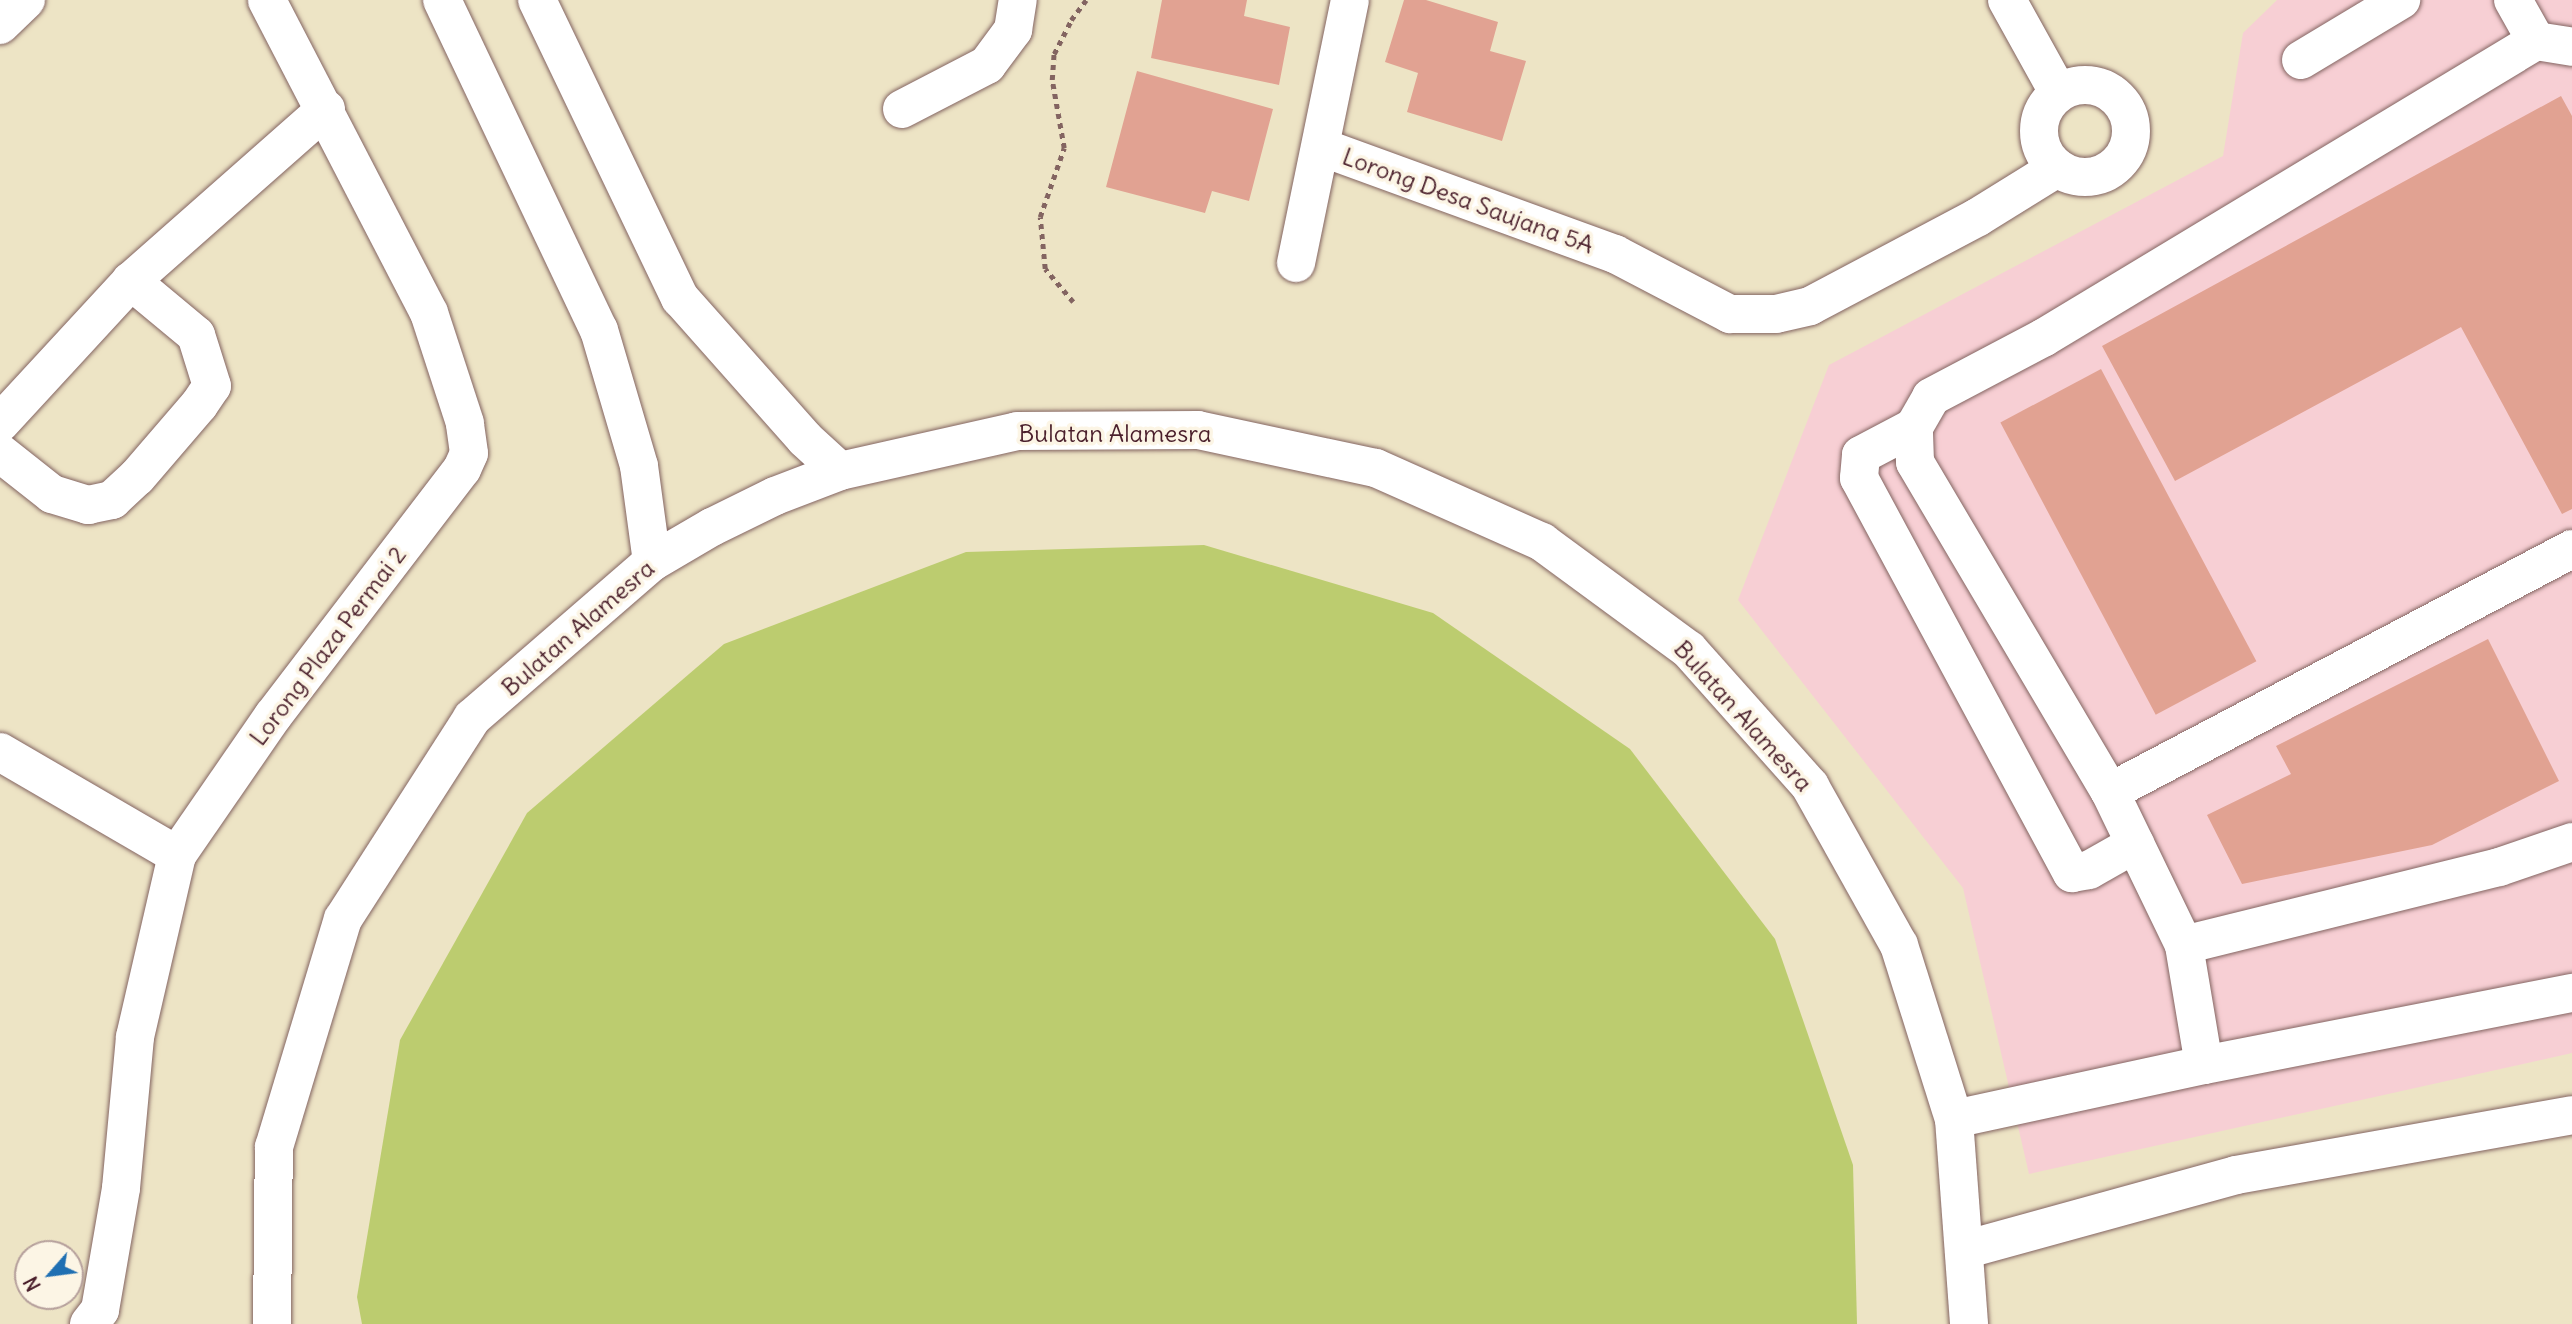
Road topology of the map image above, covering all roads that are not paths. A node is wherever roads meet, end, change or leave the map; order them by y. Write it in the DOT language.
graph roads {
  1 [pos="26,0"];
  2 [pos="267,0"];
  3 [pos="442,0"];
  4 [pos="537,0"];
  5 [pos="1018,0"];
  6 [pos="1350,0"];
  7 [pos="2007,0"];
  8 [pos="2401,0"];
  9 [pos="2513,0"];
  10 [pos="0,25"];
  11 [pos="2554,44"];
  12 [pos="2301,60"];
  13 [pos="2058,92"];
  14 [pos="326,109"];
  15 [pos="902,109"];
  16 [pos="1321,148"];
  17 [pos="2057,168"];
  18 [pos="1296,263"];
  19 [pos="131,281"];
  20 [pos="0,422"];
  21 [pos="1914,427"];
  22 [pos="0,453"];
  23 [pos="840,471"];
  24 [pos="2572,549"];
  25 [pos="652,562"];
  26 [pos="0,752"];
  27 [pos="2110,792"];
  28 [pos="2572,842"];
  29 [pos="2135,844"];
  30 [pos="177,855"];
  31 [pos="2184,945"];
  32 [pos="2572,993"];
  33 [pos="2204,1065"];
  34 [pos="2572,1115"];
  35 [pos="1954,1119"];
  36 [pos="1964,1250"];
  37 [pos="89,1324"];
  38 [pos="272,1324"];
  39 [pos="1969,1324"];
  1 -- 10 [label="street"];
  2 -- 14 [label="street, Lorong Plaza Permai 2"];
  3 -- 25 [label="street"];
  4 -- 23 [label="street"];
  5 -- 15 [label="street"];
  6 -- 16 [label="street"];
  7 -- 13 [label="street"];
  8 -- 12 [label="street"];
  9 -- 11 [label="street"];
  11 -- 21 [label="street"];
  13 -- 17 [label="street"];
  13 -- 17 [label="street"];
  14 -- 19 [label="street"];
  14 -- 30 [label="street, Lorong Plaza Permai 2"];
  16 -- 17 [label="street, Lorong Desa Saujana 5A"];
  16 -- 18 [label="street"];
  19 -- 20 [label="street"];
  19 -- 22 [label="street"];
  21 -- 27 [label="street"];
  21 -- 29 [label="street"];
  23 -- 25 [label="street, Bulatan Alamesra"];
  23 -- 35 [label="street, Bulatan Alamesra"];
  24 -- 27 [label="street"];
  25 -- 38 [label="street, Bulatan Alamesra"];
  26 -- 30 [label="street"];
  27 -- 29 [label="street"];
  28 -- 31 [label="street"];
  29 -- 31 [label="street"];
  30 -- 37 [label="street, Lorong Plaza Permai 2"];
  31 -- 33 [label="street"];
  32 -- 33 [label="street"];
  33 -- 35 [label="street"];
  34 -- 36 [label="street"];
  35 -- 36 [label="street, Bulatan Alamesra"];
  36 -- 39 [label="street, Bulatan Alamesra"];
}
